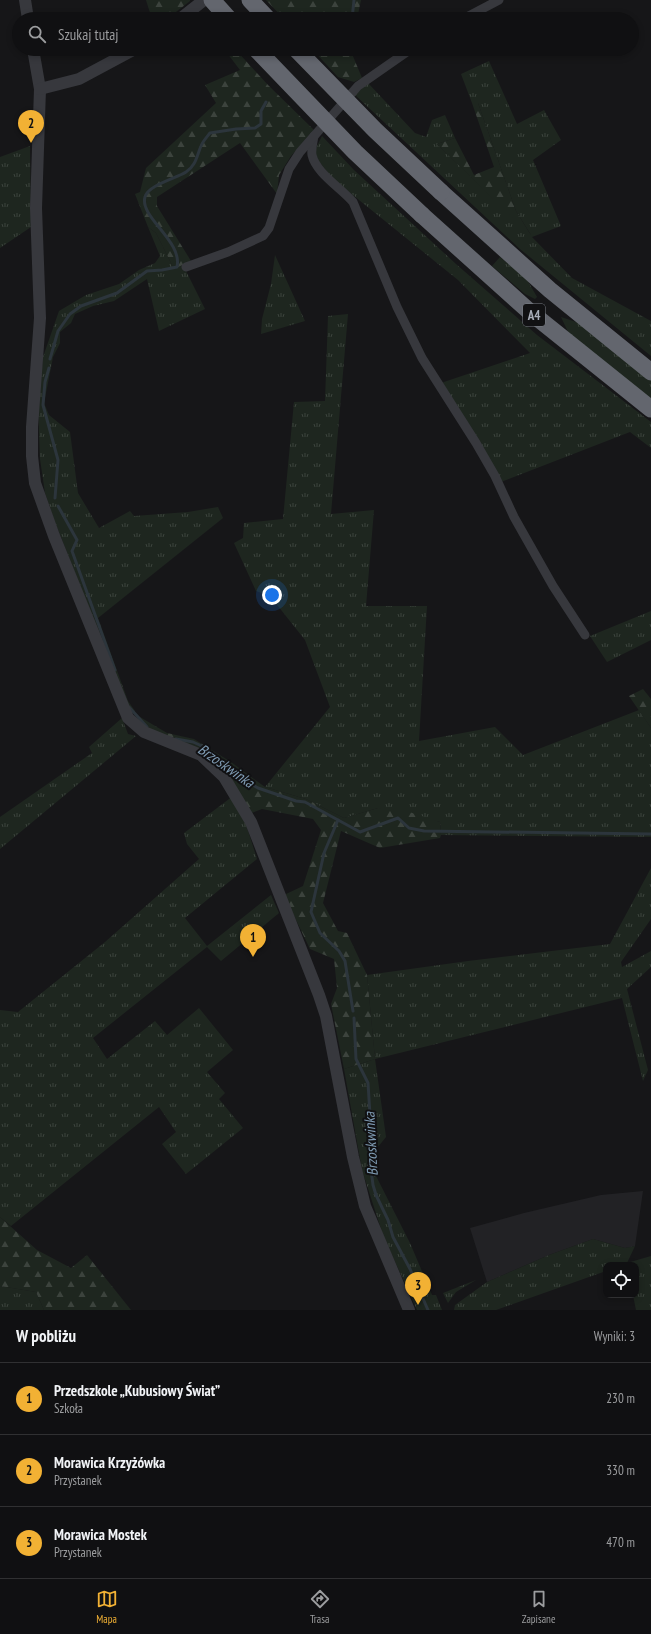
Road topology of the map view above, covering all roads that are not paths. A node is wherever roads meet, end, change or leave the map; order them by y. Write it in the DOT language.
graph roads {
  1 [pos="25,0"];
  2 [pos="204,0"];
  3 [pos="212,0"];
  4 [pos="250,0"];
  5 [pos="499,0"];
  6 [pos="27,12"];
  7 [pos="189,12"];
  8 [pos="223,12"];
  9 [pos="261,12"];
  10 [pos="476,12"];
  11 [pos="34,56"];
  12 [pos="123,56"];
  13 [pos="263,56"];
  14 [pos="303,56"];
  15 [pos="401,56"];
  16 [pos="40,89"];
  17 [pos="314,136"];
  18 [pos="186,267"];
  19 [pos="651,372"];
  20 [pos="651,409"];
  21 [pos="585,635"];
  22 [pos="409,1310"];
  1 -- 6 [label="street"];
  2 -- 7 [label="street"];
  3 -- 8 [label="highway"];
  4 -- 9 [label="highway"];
  5 -- 10 [label="street"];
  11 -- 16 [label="street"];
  12 -- 16 [label="street"];
  13 -- 20 [label="highway, A4, bridge"];
  14 -- 19 [label="highway, A4, bridge"];
  15 -- 17 [label="street"];
  16 -- 22 [label="street"];
  17 -- 18 [label="street"];
  17 -- 21 [label="street"];
}
